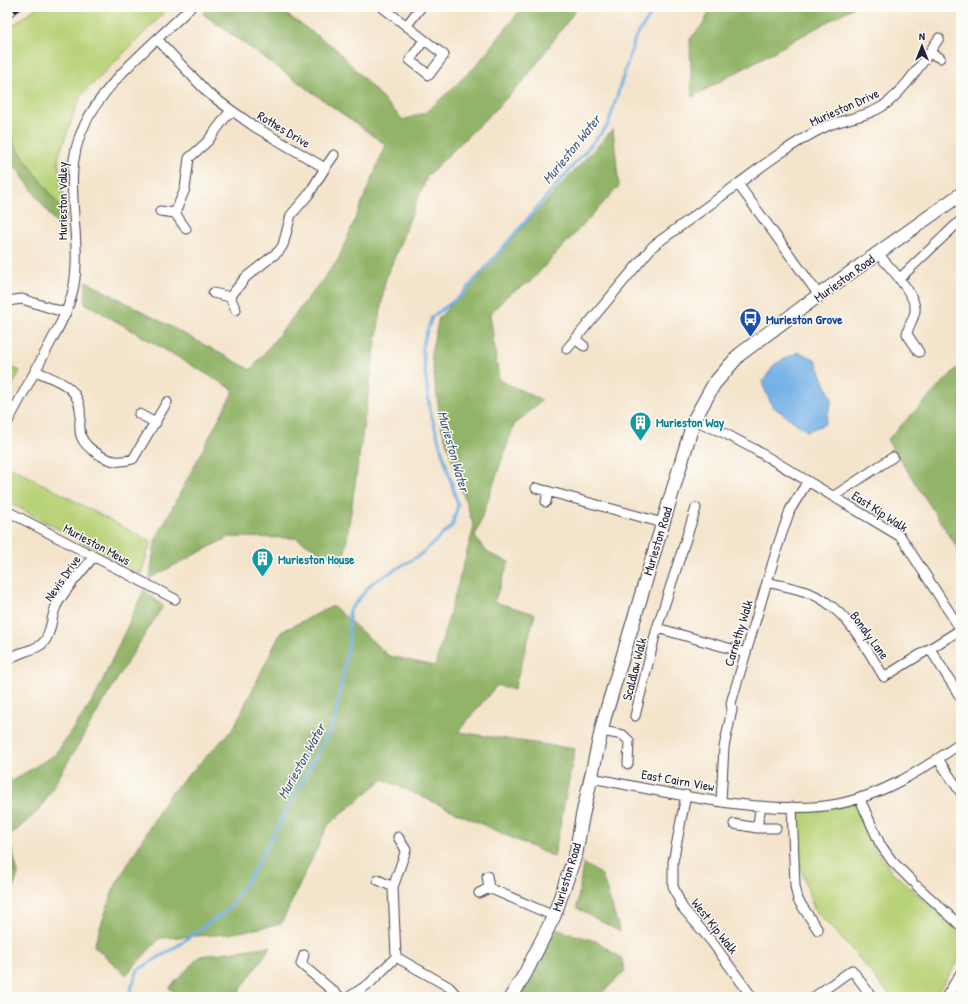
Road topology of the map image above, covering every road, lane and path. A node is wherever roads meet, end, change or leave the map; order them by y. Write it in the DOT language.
graph roads {
  1 [pos="191,7"];
  2 [pos="382,7"];
  3 [pos="421,7"];
  4 [pos="407,25"];
  5 [pos="939,38"];
  6 [pos="158,40"];
  7 [pos="424,40"];
  8 [pos="929,53"];
  9 [pos="940,58"];
  10 [pos="231,110"];
  11 [pos="334,155"];
  12 [pos="325,168"];
  13 [pos="738,184"];
  14 [pos="961,194"];
  15 [pos="160,211"];
  16 [pos="174,213"];
  17 [pos="961,220"];
  18 [pos="186,229"];
  19 [pos="878,254"];
  20 [pos="899,279"];
  21 [pos="213,293"];
  22 [pos="819,295"];
  23 [pos="230,297"];
  24 [pos="7,301"];
  25 [pos="236,310"];
  26 [pos="66,313"];
  27 [pos="576,339"];
  28 [pos="584,346"];
  29 [pos="567,349"];
  30 [pos="919,352"];
  31 [pos="36,371"];
  32 [pos="167,402"];
  33 [pos="139,414"];
  34 [pos="694,420"];
  35 [pos="7,423"];
  36 [pos="156,423"];
  37 [pos="893,457"];
  38 [pos="808,481"];
  39 [pos="536,488"];
  40 [pos="548,491"];
  41 [pos="834,496"];
  42 [pos="546,502"];
  43 [pos="696,508"];
  44 [pos="7,511"];
  45 [pos="663,523"];
  46 [pos="93,557"];
  47 [pos="767,582"];
  48 [pos="174,599"];
  49 [pos="658,628"];
  50 [pos="961,630"];
  51 [pos="930,649"];
  52 [pos="746,653"];
  53 [pos="7,662"];
  54 [pos="884,677"];
  55 [pos="961,698"];
  56 [pos="635,716"];
  57 [pos="602,731"];
  58 [pos="961,743"];
  59 [pos="938,759"];
  60 [pos="628,764"];
  61 [pos="591,778"];
  62 [pos="961,793"];
  63 [pos="686,795"];
  64 [pos="859,797"];
  65 [pos="721,800"];
  66 [pos="760,806"];
  67 [pos="792,808"];
  68 [pos="734,824"];
  69 [pos="757,828"];
  70 [pos="776,828"];
  71 [pos="398,837"];
  72 [pos="487,876"];
  73 [pos="378,880"];
  74 [pos="393,887"];
  75 [pos="489,888"];
  76 [pos="479,893"];
  77 [pos="554,916"];
  78 [pos="961,926"];
  79 [pos="818,930"];
  80 [pos="396,957"];
  81 [pos="301,963"];
  82 [pos="961,974"];
  83 [pos="950,996"];
  84 [pos="340,997"];
  85 [pos="349,997"];
  86 [pos="458,997"];
  87 [pos="511,997"];
  88 [pos="752,997"];
  89 [pos="814,997"];
  90 [pos="872,997"];
  1 -- 6 [label="street, Murieston Valley"];
  2 -- 4 [label="street"];
  3 -- 4 [label="street"];
  4 -- 7 [label="street"];
  5 -- 8 [label="street, Murieston Drive"];
  6 -- 10 [label="street, Rothes Drive"];
  6 -- 26 [label="street, Murieston Valley"];
  8 -- 9 [label="street"];
  8 -- 13 [label="street, Murieston Drive"];
  10 -- 12 [label="street, Rothes Drive"];
  10 -- 16 [label="street"];
  11 -- 12 [label="street"];
  12 -- 23 [label="street"];
  13 -- 22 [label="street"];
  13 -- 27 [label="street, Murieston Drive"];
  14 -- 19 [label="street, Murieston Road"];
  15 -- 16 [label="street"];
  16 -- 18 [label="street"];
  17 -- 20 [label="street"];
  19 -- 20 [label="street"];
  19 -- 22 [label="street, Murieston Road"];
  20 -- 30 [label="street"];
  21 -- 23 [label="street"];
  22 -- 34 [label="street, Murieston Road"];
  23 -- 25 [label="street"];
  24 -- 26 [label="street"];
  26 -- 31 [label="street, Murieston Valley"];
  27 -- 28 [label="street"];
  27 -- 29 [label="street, Murieston Drive"];
  31 -- 35 [label="street, Murieston Valley"];
  31 -- 36 [label="street"];
  32 -- 36 [label="street"];
  33 -- 36 [label="street"];
  34 -- 38 [label="street, East Kip Walk"];
  34 -- 45 [label="street, Murieston Road"];
  37 -- 41 [label="street, East Kip Walk"];
  38 -- 41 [label="street, East Kip Walk"];
  38 -- 47 [label="street, Carnethy Walk"];
  39 -- 40 [label="street"];
  40 -- 42 [label="street"];
  40 -- 45 [label="street"];
  41 -- 50 [label="street, East Kip Walk"];
  43 -- 49 [label="street, Scaldlaw Walk"];
  44 -- 46 [label="street, Murieston Mews"];
  45 -- 57 [label="street, Murieston Road"];
  46 -- 48 [label="street, Murieston Mews"];
  46 -- 53 [label="street, Nevis Drive"];
  47 -- 52 [label="street, Carnethy Walk"];
  47 -- 54 [label="street, Bonaly Lane"];
  49 -- 52 [label="street, Scaldlaw Walk"];
  49 -- 56 [label="street, Scaldlaw Walk"];
  50 -- 51 [label="street, East Kip Walk"];
  51 -- 54 [label="street, East Kip Walk"];
  51 -- 55 [label="street"];
  52 -- 65 [label="street, Carnethy Walk"];
  57 -- 60 [label="street"];
  57 -- 61 [label="street, Murieston Road"];
  58 -- 59 [label="street, East Cairn View"];
  59 -- 62 [label="street"];
  59 -- 64 [label="street, East Cairn View"];
  61 -- 63 [label="street, East Cairn View"];
  61 -- 77 [label="street, Murieston Road"];
  63 -- 65 [label="street, East Cairn View"];
  63 -- 88 [label="street, West Kip Walk"];
  64 -- 67 [label="street, East Cairn View"];
  64 -- 78 [label="street"];
  65 -- 66 [label="street, East Cairn View"];
  66 -- 67 [label="street, East Cairn View"];
  66 -- 69 [label="street"];
  67 -- 79 [label="street"];
  68 -- 69 [label="street"];
  69 -- 70 [label="street"];
  71 -- 74 [label="street"];
  72 -- 75 [label="street"];
  73 -- 74 [label="street"];
  74 -- 80 [label="street"];
  75 -- 76 [label="street"];
  75 -- 77 [label="street"];
  77 -- 87 [label="street, Murieston Road"];
  80 -- 85 [label="street"];
  80 -- 86 [label="street"];
  81 -- 84 [label="street"];
  82 -- 83 [label="street"];
  89 -- 90 [label="street"];
}
